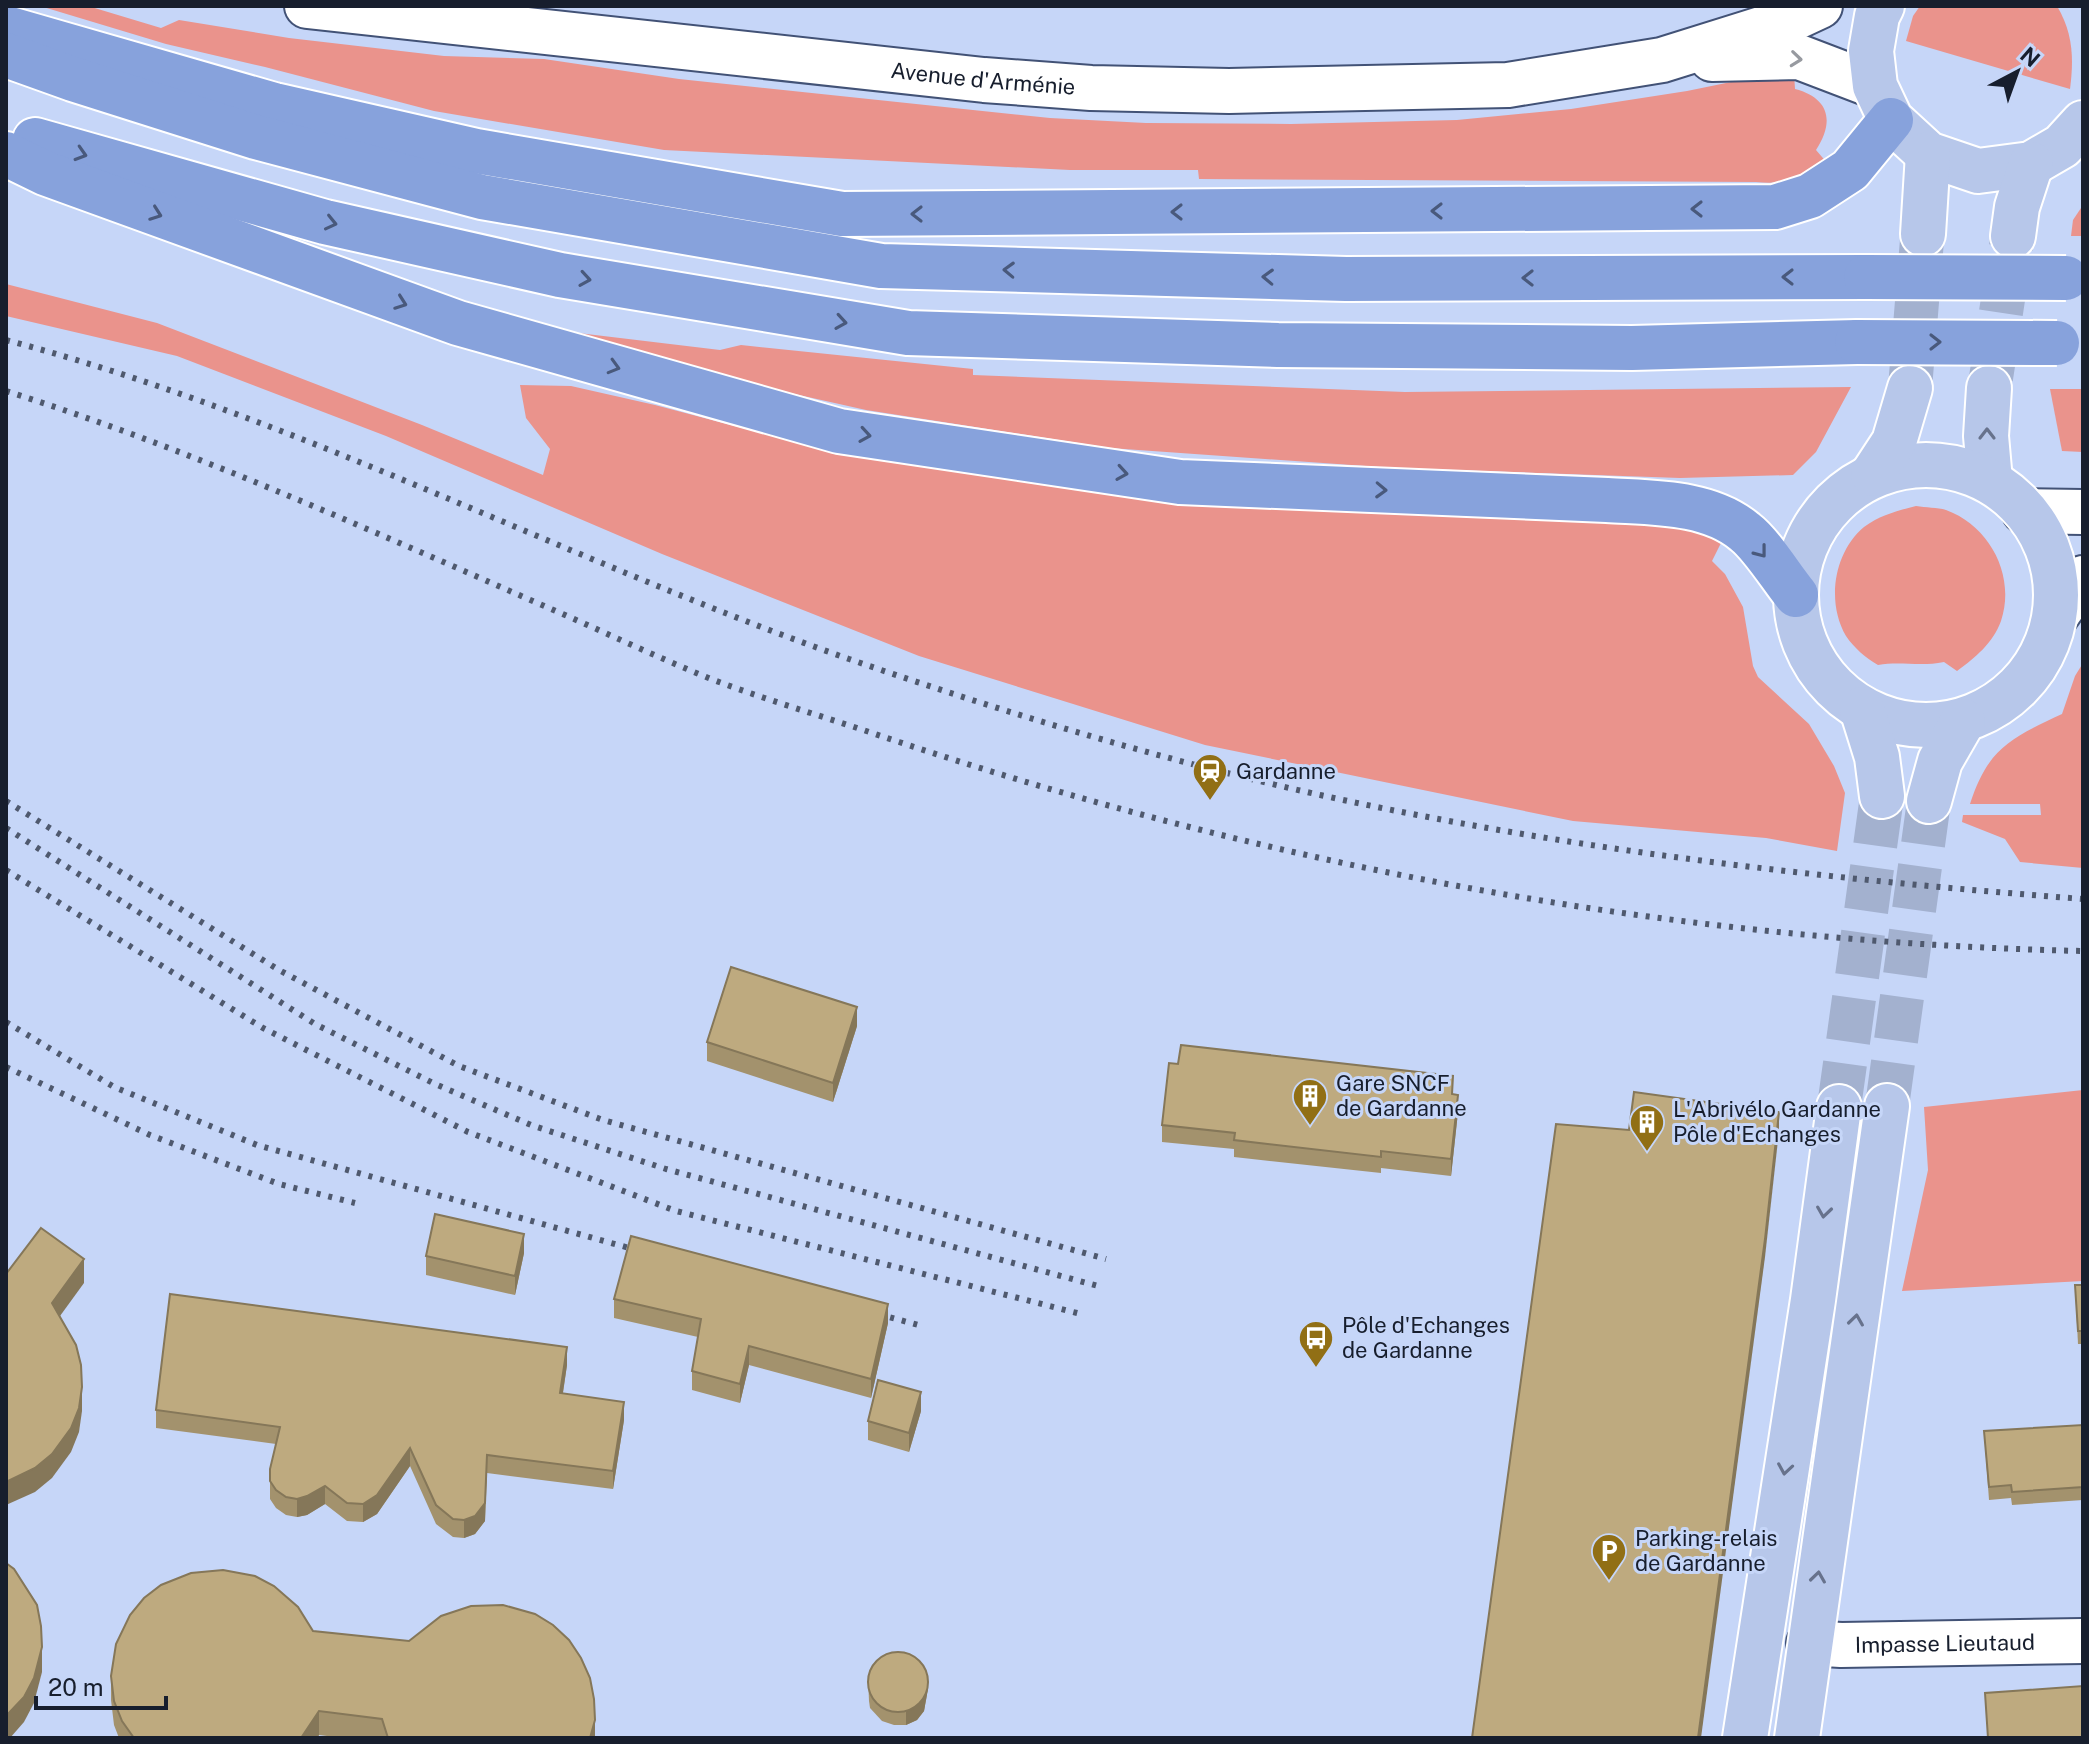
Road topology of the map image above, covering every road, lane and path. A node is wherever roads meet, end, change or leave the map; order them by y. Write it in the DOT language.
graph roads {
  1 [pos="307,6"];
  2 [pos="1820,6"];
  3 [pos="1882,6"];
  4 [pos="6,28"];
  5 [pos="6,55"];
  6 [pos="1662,60"];
  7 [pos="1883,103"];
  8 [pos="2083,123"];
  9 [pos="6,131"];
  10 [pos="6,154"];
  11 [pos="1928,154"];
  12 [pos="2031,164"];
  13 [pos="1923,234"];
  14 [pos="2013,236"];
  15 [pos="2074,278"];
  16 [pos="2070,343"];
  17 [pos="1910,388"];
  18 [pos="1989,388"];
  19 [pos="1873,474"];
  20 [pos="1990,481"];
  21 [pos="2024,511"];
  22 [pos="2083,512"];
  23 [pos="2083,578"];
  24 [pos="1796,595"];
  25 [pos="2056,616"];
  26 [pos="1862,709"];
  27 [pos="1963,721"];
  28 [pos="1882,796"];
  29 [pos="1929,801"];
  30 [pos="1887,1106"];
  31 [pos="1839,1107"];
  32 [pos="2083,1641"];
  33 [pos="1809,1643"];
  34 [pos="1745,1738"];
  35 [pos="1797,1738"];
  1 -- 6 [label="street, Avenue d'Arménie"];
  2 -- 6 [label="street, Avenue d'Arménie"];
  3 -- 7 [label="main road"];
  7 -- 4 [label="highway, one-way"];
  15 -- 5 [label="highway, one-way, bridge"];
  6 -- 7 [label="street, Avenue d'Arménie, one-way"];
  7 -- 11 [label="main road"];
  8 -- 12 [label="main road"];
  9 -- 16 [label="highway, one-way, bridge"];
  10 -- 24 [label="highway, one-way"];
  11 -- 12 [label="main road"];
  11 -- 13 [label="main road"];
  12 -- 14 [label="main road"];
  17 -- 19 [label="main road"];
  20 -- 18 [label="main road, one-way"];
  19 -- 20 [label="main road"];
  19 -- 24 [label="main road"];
  20 -- 21 [label="main road"];
  21 -- 22 [label="street"];
  21 -- 25 [label="main road"];
  23 -- 25 [label="street"];
  24 -- 26 [label="main road"];
  25 -- 27 [label="main road"];
  26 -- 27 [label="main road"];
  26 -- 28 [label="main road"];
  27 -- 29 [label="main road"];
  33 -- 30 [label="main road, one-way"];
  31 -- 34 [label="main road, one-way"];
  32 -- 33 [label="street, Impasse Lieutaud"];
  33 -- 35 [label="main road"];
}
